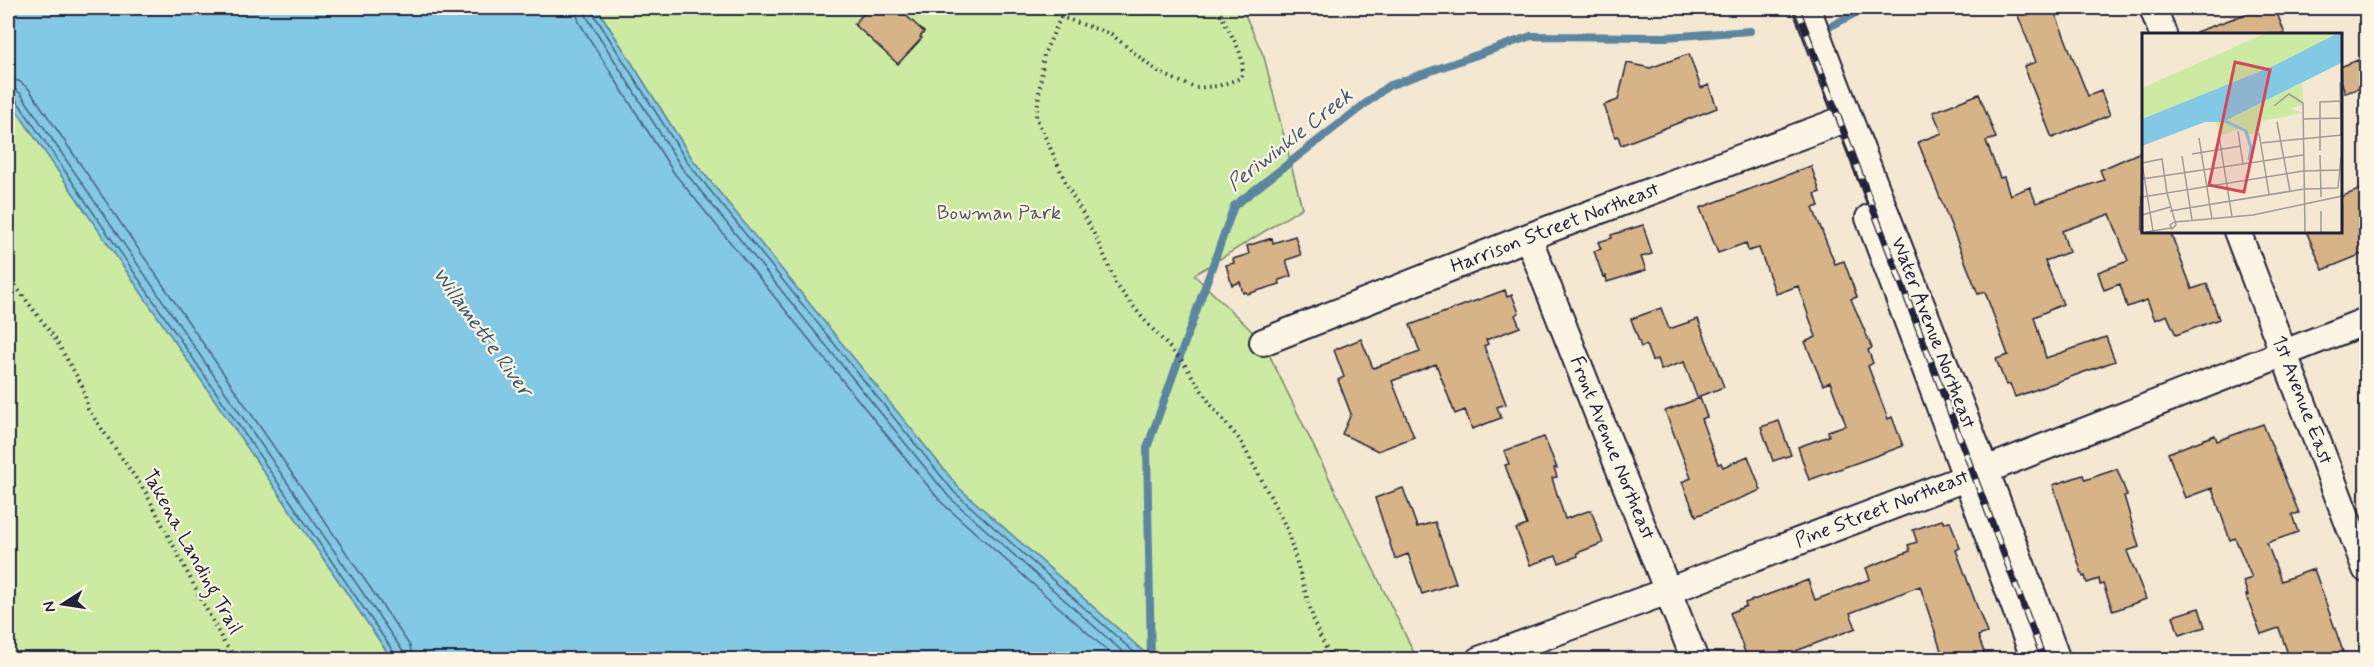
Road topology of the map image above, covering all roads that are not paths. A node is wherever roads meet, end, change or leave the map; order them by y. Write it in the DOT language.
graph roads {
  1 [pos="1789,8"];
  2 [pos="1807,8"];
  3 [pos="2153,8"];
  4 [pos="2163,33"];
  5 [pos="1841,121"];
  6 [pos="2237,232"];
  7 [pos="1528,237"];
  8 [pos="2367,321"];
  9 [pos="1263,342"];
  10 [pos="2283,352"];
  11 [pos="1977,473"];
  12 [pos="2367,569"];
  13 [pos="1668,591"];
  14 [pos="1479,660"];
  15 [pos="1695,660"];
  16 [pos="2035,660"];
  17 [pos="2057,660"];
  1 -- 5 [label="street, Water Avenue Northeast"];
  2 -- 5 [label="street, Water Avenue Northeast"];
  3 -- 4 [label="street"];
  5 -- 7 [label="street, Harrison Street Northeast"];
  5 -- 11 [label="street, Water Avenue Northeast"];
  6 -- 10 [label="street, 1st Avenue East"];
  7 -- 9 [label="street, Harrison Street Northeast"];
  7 -- 13 [label="street, Front Avenue Northeast"];
  8 -- 10 [label="street, Pine Street Northeast"];
  10 -- 11 [label="street, Pine Street Northeast"];
  10 -- 12 [label="street, 1st Avenue East"];
  11 -- 13 [label="street, Pine Street Northeast"];
  11 -- 16 [label="street, Water Avenue Northeast"];
  11 -- 17 [label="street, Water Avenue Northeast"];
  13 -- 14 [label="street, Pine Street Northeast"];
  13 -- 15 [label="street, Front Avenue Northeast"];
}
